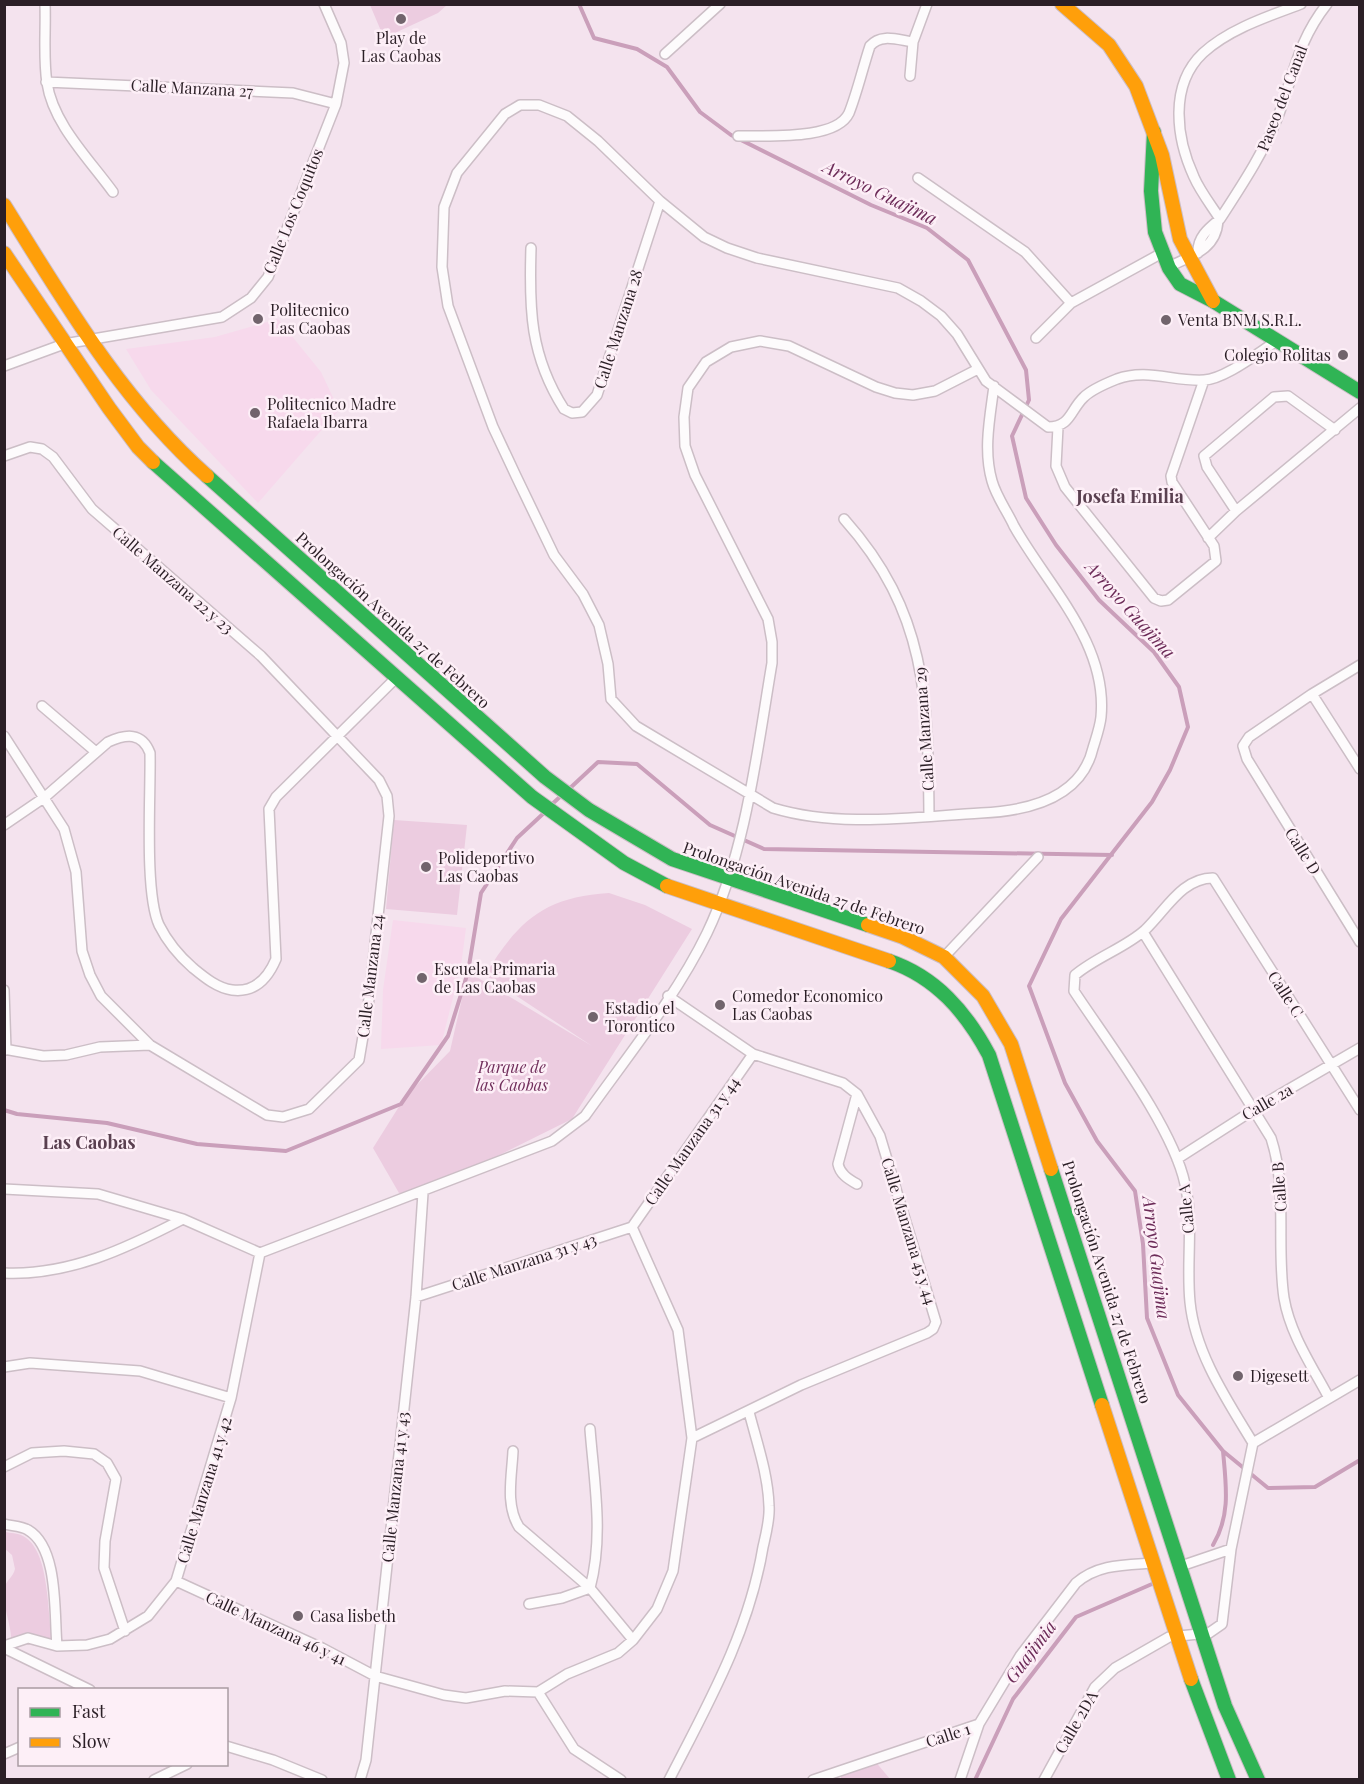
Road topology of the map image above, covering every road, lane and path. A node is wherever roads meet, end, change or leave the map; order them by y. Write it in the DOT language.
graph roads {
  1 [pos="45,4"];
  2 [pos="324,4"];
  3 [pos="720,4"];
  4 [pos="927,4"];
  5 [pos="1062,4"];
  6 [pos="1301,4"];
  7 [pos="1327,4"];
  8 [pos="913,42"];
  9 [pos="665,54"];
  10 [pos="910,76"];
  11 [pos="46,82"];
  12 [pos="336,104"];
  13 [pos="1154,132"];
  14 [pos="738,136"];
  15 [pos="918,178"];
  16 [pos="114,192"];
  17 [pos="660,201"];
  18 [pos="4,204"];
  19 [pos="1219,220"];
  20 [pos="531,248"];
  21 [pos="4,253"];
  22 [pos="1162,253"];
  23 [pos="1193,255"];
  24 [pos="1168,267"];
  25 [pos="1213,301"];
  26 [pos="1071,303"];
  27 [pos="1036,338"];
  28 [pos="90,340"];
  29 [pos="1277,341"];
  30 [pos="64,344"];
  31 [pos="4,366"];
  32 [pos="978,369"];
  33 [pos="1204,380"];
  34 [pos="994,386"];
  35 [pos="1359,392"];
  36 [pos="1359,408"];
  37 [pos="1058,427"];
  38 [pos="1335,430"];
  39 [pos="4,456"];
  40 [pos="1236,511"];
  41 [pos="844,519"];
  42 [pos="1208,538"];
  43 [pos="1359,665"];
  44 [pos="397,677"];
  45 [pos="1312,694"];
  46 [pos="42,706"];
  47 [pos="336,735"];
  48 [pos="4,736"];
  49 [pos="96,752"];
  50 [pos="1359,769"];
  51 [pos="749,793"];
  52 [pos="45,797"];
  53 [pos="929,816"];
  54 [pos="4,825"];
  55 [pos="1038,857"];
  56 [pos="728,880"];
  57 [pos="719,905"];
  58 [pos="1143,932"];
  59 [pos="1359,942"];
  60 [pos="944,957"];
  61 [pos="4,990"];
  62 [pos="668,996"];
  63 [pos="150,1046"];
  64 [pos="1359,1048"];
  65 [pos="5,1049"];
  66 [pos="753,1054"];
  67 [pos="1332,1065"];
  68 [pos="857,1094"];
  69 [pos="1255,1109"];
  70 [pos="1359,1110"];
  71 [pos="1177,1159"];
  72 [pos="857,1184"];
  73 [pos="4,1189"];
  74 [pos="423,1192"];
  75 [pos="183,1219"];
  76 [pos="632,1227"];
  77 [pos="260,1253"];
  78 [pos="4,1273"];
  79 [pos="416,1297"];
  80 [pos="4,1367"];
  81 [pos="1359,1380"];
  82 [pos="231,1398"];
  83 [pos="1329,1398"];
  84 [pos="749,1412"];
  85 [pos="590,1429"];
  86 [pos="692,1438"];
  87 [pos="1253,1443"];
  88 [pos="513,1451"];
  89 [pos="4,1467"];
  90 [pos="4,1524"];
  91 [pos="1231,1549"];
  92 [pos="1153,1563"];
  93 [pos="1181,1566"];
  94 [pos="176,1581"];
  95 [pos="590,1588"];
  96 [pos="529,1604"];
  97 [pos="125,1631"];
  98 [pos="1202,1634"];
  99 [pos="1178,1635"];
  100 [pos="633,1640"];
  101 [pos="57,1646"];
  102 [pos="4,1647"];
  103 [pos="375,1676"];
  104 [pos="88,1688"];
  105 [pos="538,1692"];
  106 [pos="979,1724"];
  107 [pos="228,1746"];
  108 [pos="18,1748"];
  109 [pos="4,1754"];
  110 [pos="182,1766"];
  111 [pos="154,1779"];
  112 [pos="322,1779"];
  113 [pos="360,1779"];
  114 [pos="621,1779"];
  115 [pos="669,1779"];
  116 [pos="813,1779"];
  117 [pos="960,1779"];
  118 [pos="1044,1779"];
  119 [pos="1229,1779"];
  120 [pos="1258,1779"];
  1 -- 11 [label="street"];
  2 -- 12 [label="street, Calle Los Coquitos"];
  3 -- 9 [label="street"];
  4 -- 8 [label="street"];
  5 -- 13 [label="main road"];
  6 -- 19 [label="street"];
  7 -- 19 [label="street, Paseo del Canal"];
  8 -- 10 [label="street"];
  8 -- 14 [label="street"];
  11 -- 12 [label="street, Calle Manzana 27"];
  11 -- 16 [label="street"];
  12 -- 28 [label="street, Calle Los Coquitos"];
  13 -- 22 [label="main road"];
  13 -- 23 [label="main road"];
  15 -- 26 [label="street"];
  17 -- 20 [label="street, Calle Manzana 28"];
  17 -- 32 [label="street"];
  17 -- 51 [label="street"];
  18 -- 28 [label="main road, Prolongación Avenida 27 de Febrero"];
  19 -- 23 [label="street, Paseo del Canal"];
  21 -- 30 [label="main road"];
  22 -- 24 [label="main road"];
  22 -- 26 [label="street"];
  23 -- 24 [label="street"];
  23 -- 25 [label="main road"];
  24 -- 25 [label="main road"];
  25 -- 29 [label="main road"];
  26 -- 27 [label="street"];
  28 -- 30 [label="street, Calle Los Coquitos"];
  28 -- 56 [label="main road, Prolongación Avenida 27 de Febrero"];
  29 -- 33 [label="street"];
  29 -- 35 [label="main road"];
  30 -- 31 [label="street, Calle Los Coquitos"];
  30 -- 44 [label="main road"];
  32 -- 34 [label="street"];
  32 -- 51 [label="street"];
  33 -- 37 [label="street"];
  33 -- 42 [label="street"];
  34 -- 37 [label="street"];
  34 -- 53 [label="street"];
  36 -- 38 [label="street"];
  37 -- 42 [label="street"];
  38 -- 40 [label="street"];
  38 -- 40 [label="street"];
  39 -- 47 [label="street, Calle Manzana 22 y 23"];
  40 -- 42 [label="street"];
  41 -- 53 [label="street, Calle Manzana 29"];
  43 -- 45 [label="street"];
  44 -- 47 [label="street"];
  44 -- 57 [label="main road"];
  45 -- 50 [label="street"];
  45 -- 59 [label="street, Calle D"];
  46 -- 49 [label="street"];
  47 -- 49 [label="street"];
  47 -- 63 [label="street, Calle Manzana 24"];
  48 -- 52 [label="street, Calle Manzana 24"];
  49 -- 52 [label="street"];
  51 -- 53 [label="street"];
  51 -- 56 [label="street"];
  52 -- 54 [label="street"];
  52 -- 63 [label="street, Calle Manzana 24"];
  55 -- 60 [label="street"];
  56 -- 57 [label="street"];
  56 -- 60 [label="main road, Prolongación Avenida 27 de Febrero"];
  57 -- 62 [label="street"];
  57 -- 92 [label="main road"];
  58 -- 67 [label="street, Calle C"];
  58 -- 69 [label="street, Calle B"];
  58 -- 71 [label="street, Calle A"];
  60 -- 93 [label="main road, Prolongación Avenida 27 de Febrero"];
  61 -- 65 [label="street"];
  62 -- 66 [label="street"];
  62 -- 74 [label="street"];
  63 -- 65 [label="street"];
  64 -- 67 [label="street, Calle 2a"];
  66 -- 68 [label="street"];
  66 -- 76 [label="street, Calle Manzana 31 y 44"];
  67 -- 69 [label="street, Calle 2a"];
  67 -- 70 [label="street, Calle C"];
  68 -- 72 [label="street"];
  68 -- 84 [label="street, Calle Manzana 45 y 44"];
  69 -- 71 [label="street, Calle 2a"];
  69 -- 83 [label="street, Calle B"];
  71 -- 87 [label="street, Calle A"];
  73 -- 75 [label="street"];
  74 -- 77 [label="street"];
  74 -- 79 [label="street, Calle Manzana 41 y 43"];
  75 -- 77 [label="street"];
  75 -- 78 [label="street"];
  76 -- 79 [label="street, Calle Manzana 31 y 43"];
  76 -- 86 [label="street"];
  77 -- 82 [label="street, Calle Manzana 41 y 42"];
  79 -- 103 [label="street, Calle Manzana 41 y 43"];
  80 -- 82 [label="street"];
  81 -- 83 [label="street"];
  82 -- 94 [label="street, Calle Manzana 41 y 42"];
  83 -- 87 [label="street"];
  84 -- 86 [label="street, Calle Manzana 45 y 44"];
  84 -- 115 [label="street"];
  85 -- 95 [label="street"];
  86 -- 100 [label="street"];
  87 -- 91 [label="street"];
  88 -- 95 [label="street"];
  89 -- 97 [label="street"];
  90 -- 101 [label="street"];
  91 -- 93 [label="street"];
  91 -- 98 [label="street"];
  92 -- 99 [label="main road"];
  92 -- 106 [label="street, Calle 1"];
  93 -- 98 [label="main road, Prolongación Avenida 27 de Febrero"];
  94 -- 97 [label="street"];
  94 -- 103 [label="street, Calle Manzana 46 y 41"];
  95 -- 96 [label="street"];
  95 -- 100 [label="street"];
  97 -- 101 [label="street"];
  98 -- 99 [label="street"];
  98 -- 120 [label="main road, Prolongación Avenida 27 de Febrero"];
  99 -- 118 [label="street, Calle 2DA"];
  99 -- 119 [label="main road"];
  100 -- 105 [label="street"];
  101 -- 102 [label="street"];
  102 -- 104 [label="street"];
  103 -- 105 [label="street, Calle Manzana 46 y 41"];
  103 -- 113 [label="street, Calle Manzana 41 y 43"];
  105 -- 114 [label="street"];
  106 -- 116 [label="street, Calle 1"];
  106 -- 117 [label="street"];
  107 -- 112 [label="street"];
  108 -- 109 [label="street"];
  110 -- 111 [label="street"];
}
